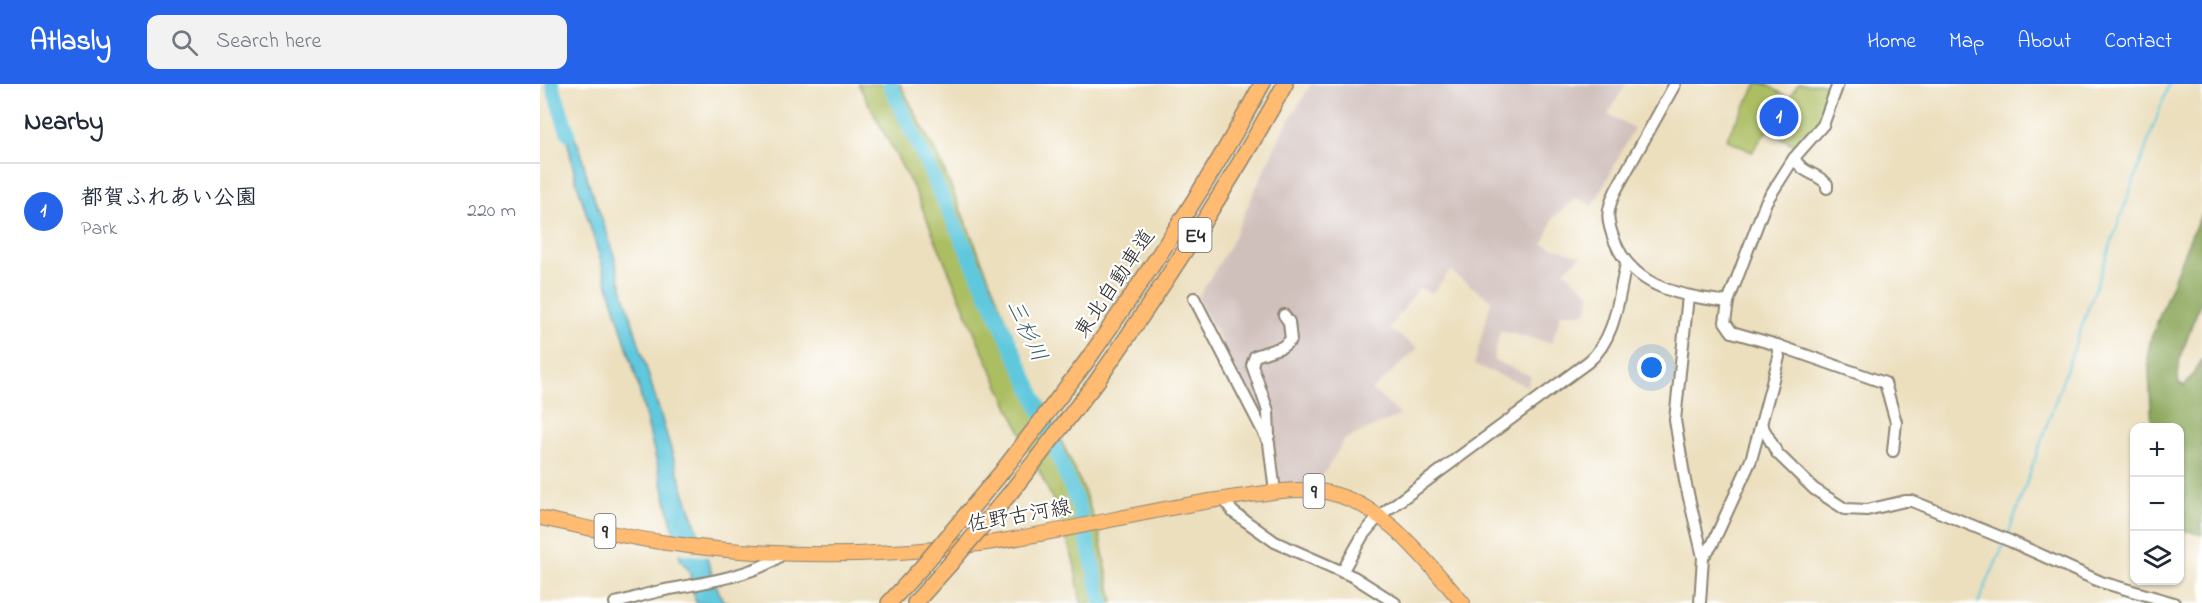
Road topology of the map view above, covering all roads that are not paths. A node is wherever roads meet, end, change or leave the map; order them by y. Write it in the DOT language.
graph roads {
  1 [pos="1262,84"];
  2 [pos="1285,84"];
  3 [pos="1675,84"];
  4 [pos="1838,84"];
  5 [pos="1794,158"];
  6 [pos="1827,188"];
  7 [pos="1626,264"];
  8 [pos="1688,296"];
  9 [pos="1194,297"];
  10 [pos="1728,302"];
  11 [pos="1284,315"];
  12 [pos="1777,345"];
  13 [pos="1761,424"];
  14 [pos="1269,442"];
  15 [pos="1893,451"];
  16 [pos="1275,492"];
  17 [pos="1224,499"];
  18 [pos="1379,516"];
  19 [pos="540,518"];
  20 [pos="783,553"];
  21 [pos="1702,557"];
  22 [pos="1342,572"];
  23 [pos="626,602"];
  24 [pos="615,603"];
  25 [pos="889,603"];
  26 [pos="915,603"];
  27 [pos="1395,603"];
  28 [pos="1463,603"];
  29 [pos="1700,603"];
  30 [pos="2174,603"];
  1 -- 25 [label="highway, 東北自動車道 / E4, bridge"];
  2 -- 26 [label="highway, 東北自動車道 / E4, bridge"];
  3 -- 7 [label="street"];
  4 -- 5 [label="street"];
  5 -- 6 [label="street"];
  5 -- 10 [label="street"];
  7 -- 8 [label="street"];
  7 -- 18 [label="street"];
  8 -- 10 [label="street"];
  8 -- 21 [label="street"];
  9 -- 14 [label="street"];
  10 -- 12 [label="street"];
  11 -- 14 [label="street"];
  12 -- 13 [label="street"];
  12 -- 15 [label="street"];
  13 -- 21 [label="street"];
  13 -- 30 [label="street"];
  14 -- 16 [label="street"];
  16 -- 17 [label="main road, 佐野古河線 / 9"];
  16 -- 18 [label="main road, 佐野古河線 / 9"];
  17 -- 20 [label="main road, 佐野古河線 / 9"];
  17 -- 22 [label="street"];
  18 -- 22 [label="street"];
  18 -- 28 [label="main road, 佐野古河線 / 9"];
  19 -- 20 [label="main road, 佐野古河線 / 9"];
  20 -- 23 [label="street"];
  21 -- 29 [label="street"];
  22 -- 27 [label="street"];
  23 -- 24 [label="street"];
}
